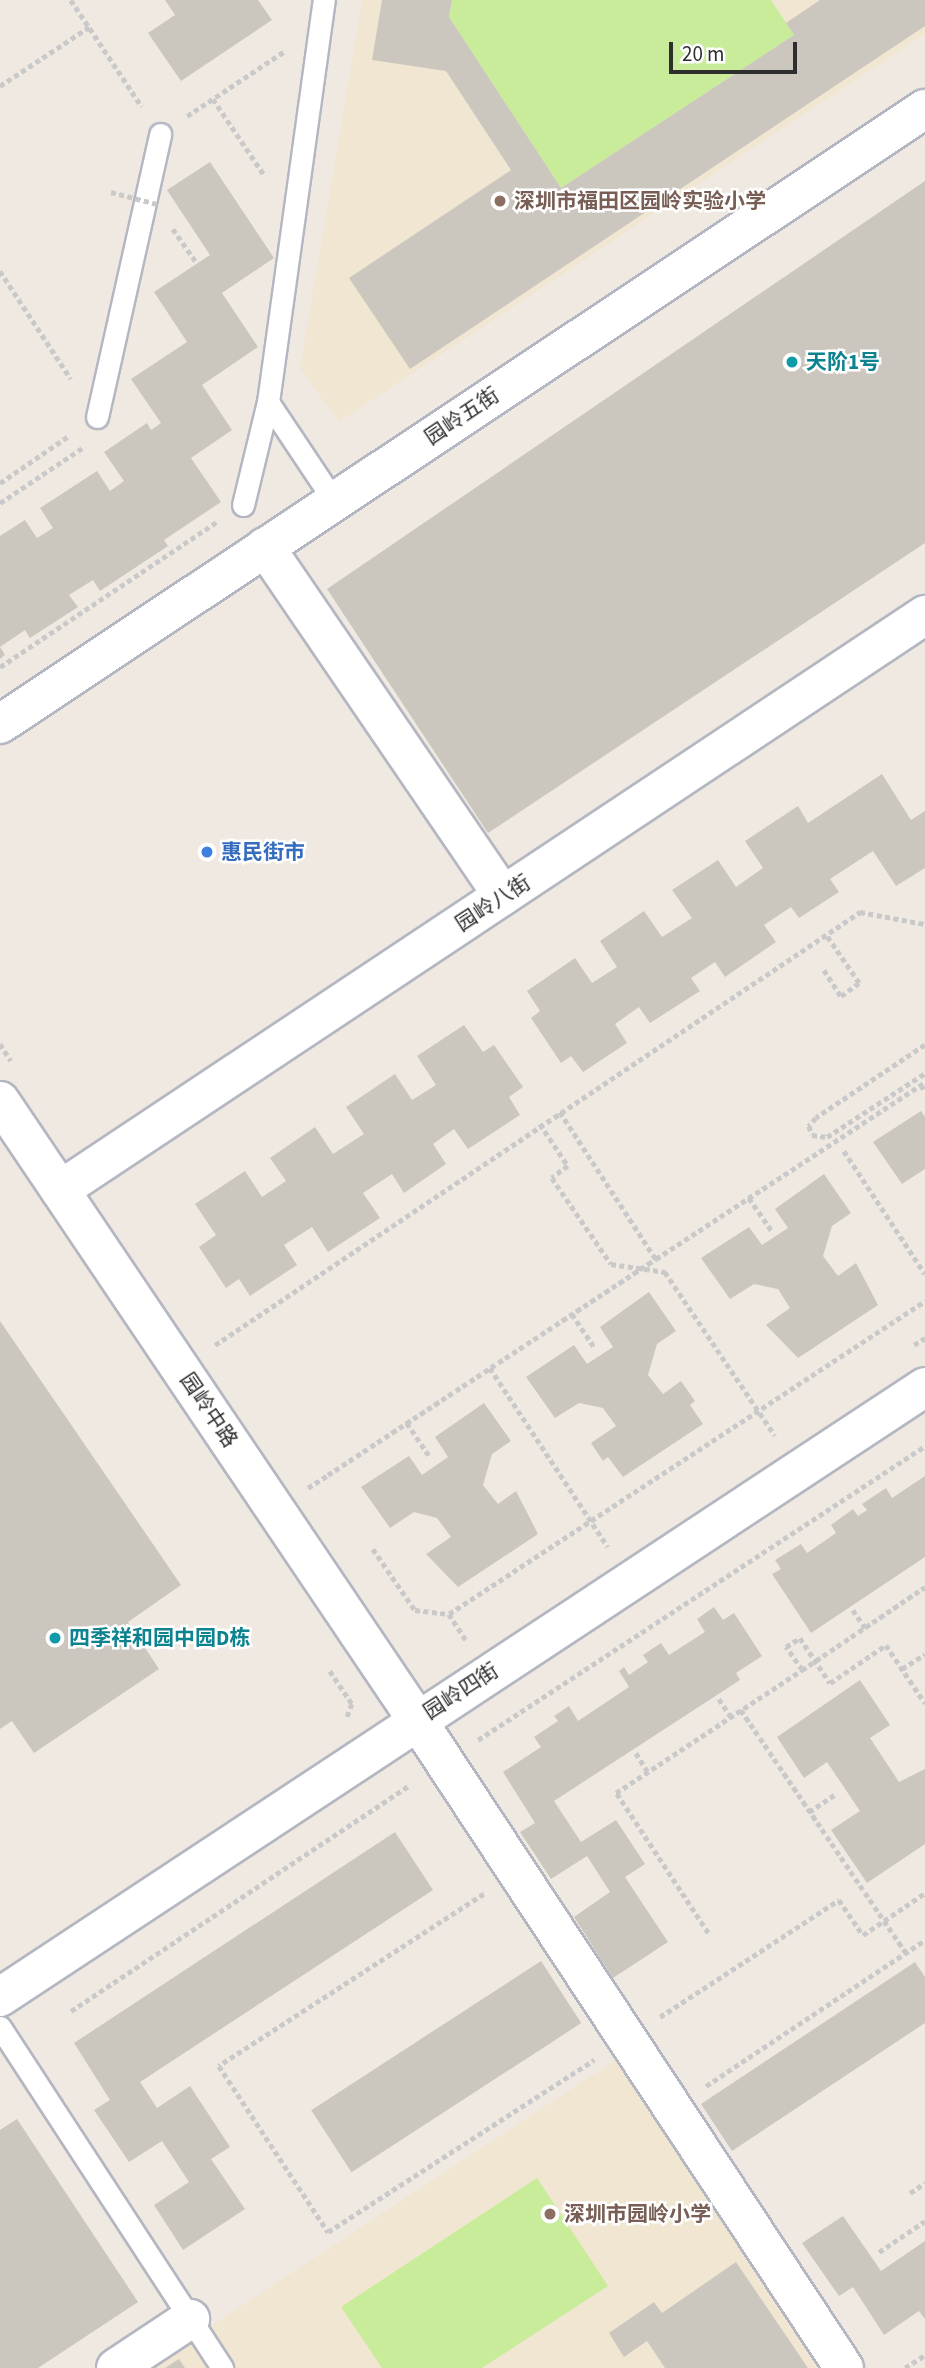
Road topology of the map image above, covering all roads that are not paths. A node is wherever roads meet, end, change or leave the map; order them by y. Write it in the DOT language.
graph roads {
  1 [pos="324,0"];
  2 [pos="925,109"];
  3 [pos="160,134"];
  4 [pos="268,402"];
  5 [pos="97,417"];
  6 [pos="334,501"];
  7 [pos="243,505"];
  8 [pos="265,547"];
  9 [pos="925,615"];
  10 [pos="0,724"];
  11 [pos="503,896"];
  12 [pos="0,1101"];
  13 [pos="60,1190"];
  14 [pos="925,1387"];
  15 [pos="417,1720"];
  16 [pos="0,1997"];
  17 [pos="0,2027"];
  18 [pos="190,2319"];
  19 [pos="116,2368"];
  20 [pos="222,2368"];
  21 [pos="844,2368"];
  1 -- 4 [label="lane"];
  2 -- 6 [label="street, 园岭五街"];
  3 -- 5 [label="lane"];
  4 -- 6 [label="lane"];
  4 -- 7 [label="lane"];
  6 -- 8 [label="street, 园岭五街"];
  8 -- 10 [label="street, 园岭五街"];
  8 -- 11 [label="street"];
  9 -- 11 [label="street, 园岭八街"];
  11 -- 13 [label="street, 园岭八街"];
  12 -- 13 [label="street, 园岭中路"];
  13 -- 15 [label="street, 园岭中路"];
  14 -- 15 [label="street, 园岭四街"];
  15 -- 16 [label="street, 园岭四街"];
  15 -- 21 [label="street, 园岭中路"];
  17 -- 18 [label="lane"];
  18 -- 19 [label="street"];
  18 -- 20 [label="lane"];
}
